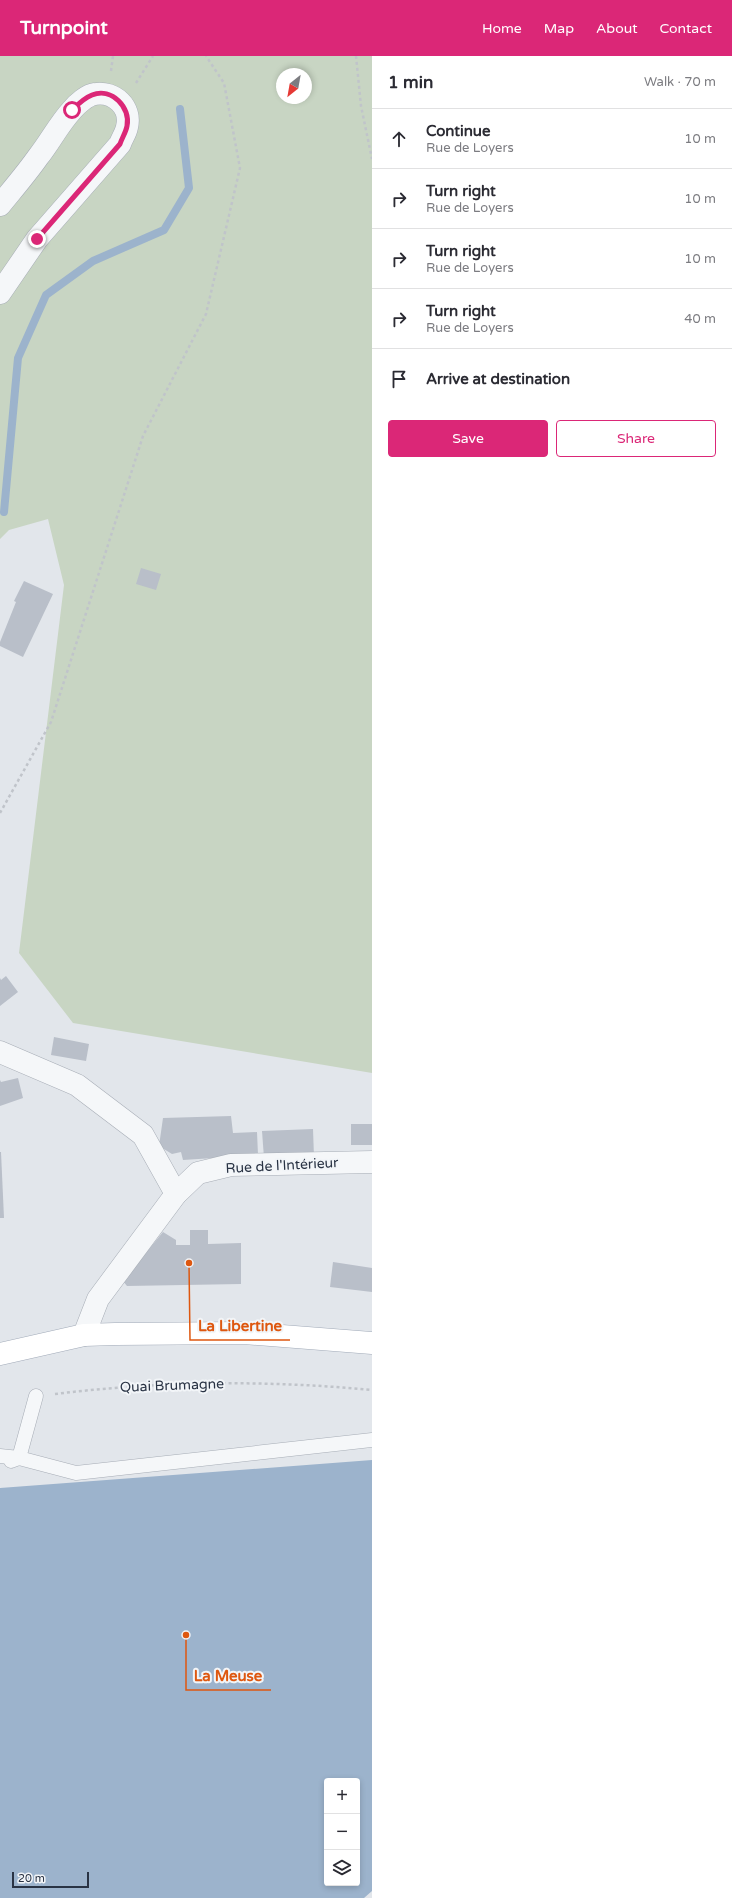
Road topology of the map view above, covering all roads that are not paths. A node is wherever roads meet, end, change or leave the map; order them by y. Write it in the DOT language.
graph roads {
  1 [pos="0,205"];
  2 [pos="0,293"];
  3 [pos="0,1052"];
  4 [pos="372,1162"];
  5 [pos="176,1194"];
  6 [pos="84,1335"];
  7 [pos="372,1343"];
  8 [pos="0,1354"];
  9 [pos="36,1396"];
  10 [pos="372,1440"];
  11 [pos="0,1456"];
  12 [pos="19,1458"];
  13 [pos="0,1465"];
  1 -- 2 [label="street"];
  3 -- 5 [label="street"];
  4 -- 5 [label="street, Rue de l'Intérieur"];
  5 -- 6 [label="street, Rue de l'Intérieur"];
  6 -- 7 [label="main road"];
  6 -- 8 [label="main road"];
  9 -- 12 [label="lane"];
  10 -- 12 [label="lane"];
  11 -- 12 [label="lane"];
  12 -- 13 [label="lane"];
}
